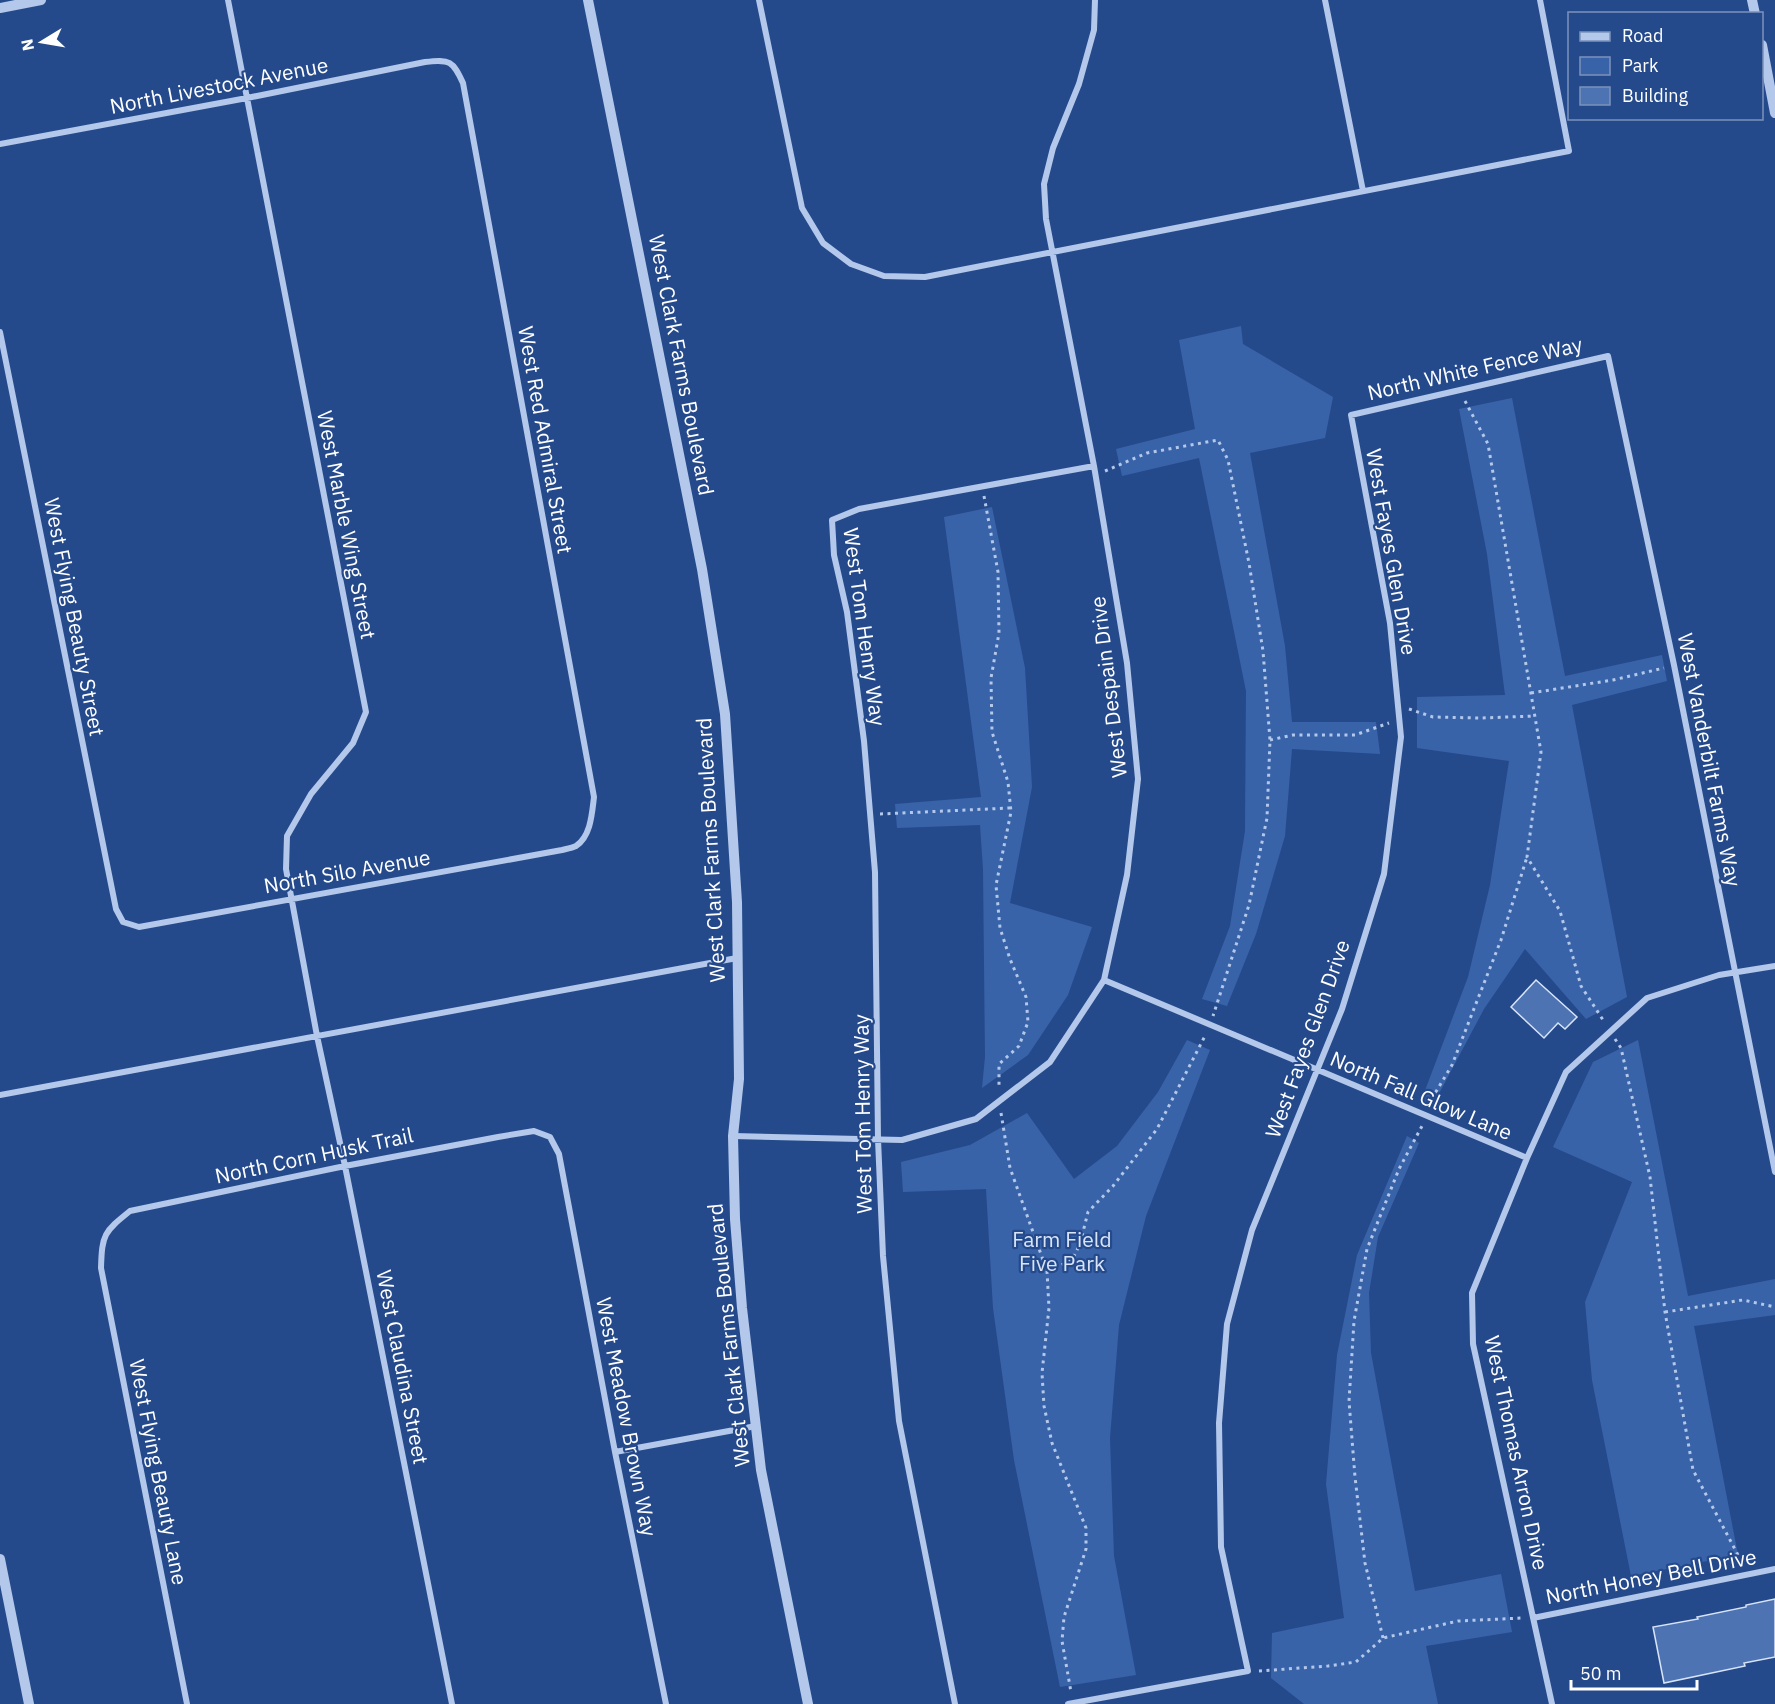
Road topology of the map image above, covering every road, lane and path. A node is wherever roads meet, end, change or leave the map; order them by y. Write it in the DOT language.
graph roads {
  1 [pos="42,0"];
  2 [pos="228,0"];
  3 [pos="588,0"];
  4 [pos="759,0"];
  5 [pos="1095,0"];
  6 [pos="1324,0"];
  7 [pos="1540,0"];
  8 [pos="0,8"];
  9 [pos="1763,55"];
  10 [pos="444,59"];
  11 [pos="247,98"];
  12 [pos="1775,113"];
  13 [pos="0,144"];
  14 [pos="1363,191"];
  15 [pos="1052,251"];
  16 [pos="0,332"];
  17 [pos="1608,356"];
  18 [pos="1459,390"];
  19 [pos="1350,415"];
  20 [pos="1094,466"];
  21 [pos="1095,476"];
  22 [pos="1674,665"];
  23 [pos="1531,693"];
  24 [pos="1398,706"];
  25 [pos="1535,716"];
  26 [pos="1270,740"];
  27 [pos="1010,807"];
  28 [pos="870,815"];
  29 [pos="586,834"];
  30 [pos="1527,857"];
  31 [pos="292,899"];
  32 [pos="116,909"];
  33 [pos="737,958"];
  34 [pos="1775,966"];
  35 [pos="1735,973"];
  36 [pos="1104,980"];
  37 [pos="1210,1025"];
  38 [pos="1611,1031"];
  39 [pos="317,1036"];
  40 [pos="1317,1070"];
  41 [pos="0,1095"];
  42 [pos="1427,1116"];
  43 [pos="733,1136"];
  44 [pos="550,1137"];
  45 [pos="878,1139"];
  46 [pos="1527,1158"];
  47 [pos="345,1166"];
  48 [pos="1775,1172"];
  49 [pos="102,1246"];
  50 [pos="1047,1271"];
  51 [pos="1775,1307"];
  52 [pos="1665,1312"];
  53 [pos="756,1426"];
  54 [pos="615,1452"];
  55 [pos="1738,1555"];
  56 [pos="0,1560"];
  57 [pos="1775,1569"];
  58 [pos="1533,1618"];
  59 [pos="1383,1638"];
  60 [pos="1248,1671"];
  61 [pos="29,1704"];
  62 [pos="187,1704"];
  63 [pos="452,1704"];
  64 [pos="666,1704"];
  65 [pos="808,1704"];
  66 [pos="955,1704"];
  67 [pos="1068,1704"];
  68 [pos="1552,1704"];
  1 -- 8 [label="street"];
  2 -- 11 [label="street, West Marble Wing Street"];
  3 -- 33 [label="street, West Clark Farms Boulevard"];
  4 -- 15 [label="street"];
  5 -- 15 [label="street, West Despain Drive"];
  6 -- 14 [label="street"];
  7 -- 14 [label="street"];
  9 -- 12 [label="street"];
  10 -- 11 [label="street, North Livestock Avenue"];
  10 -- 29 [label="street, West Red Admiral Street"];
  11 -- 13 [label="street, North Livestock Avenue"];
  11 -- 31 [label="street, West Marble Wing Street"];
  14 -- 15 [label="street"];
  15 -- 20 [label="street, West Despain Drive"];
  16 -- 32 [label="street, West Flying Beauty Street"];
  17 -- 18 [label="street, North White Fence Way"];
  17 -- 22 [label="street, West Vanderbilt Farms Way"];
  18 -- 19 [label="street, North White Fence Way"];
  18 -- 23 [label="path"];
  19 -- 24 [label="street, West Fayes Glen Drive"];
  20 -- 21 [label="street, West Despain Drive"];
  20 -- 28 [label="street, West Tom Henry Way"];
  21 -- 26 [label="path"];
  21 -- 36 [label="street, West Despain Drive"];
  22 -- 23 [label="path"];
  22 -- 35 [label="street, West Vanderbilt Farms Way"];
  23 -- 25 [label="path"];
  24 -- 25 [label="path"];
  24 -- 26 [label="path"];
  24 -- 40 [label="street, West Fayes Glen Drive"];
  25 -- 30 [label="path"];
  26 -- 37 [label="path"];
  27 -- 28 [label="path"];
  28 -- 45 [label="street, West Tom Henry Way"];
  29 -- 31 [label="street, North Silo Avenue"];
  30 -- 38 [label="path"];
  30 -- 42 [label="path"];
  31 -- 32 [label="street, North Silo Avenue"];
  31 -- 39 [label="street, West Marble Wing Street"];
  33 -- 39 [label="street"];
  33 -- 43 [label="street, West Clark Farms Boulevard"];
  34 -- 35 [label="street, West Thomas Arron Drive"];
  35 -- 38 [label="street, West Thomas Arron Drive"];
  35 -- 48 [label="street, West Vanderbilt Farms Way"];
  36 -- 37 [label="street, North Fall Glow Lane"];
  36 -- 45 [label="street, West Despain Drive"];
  37 -- 40 [label="street, North Fall Glow Lane"];
  37 -- 50 [label="path"];
  38 -- 46 [label="street, West Thomas Arron Drive"];
  38 -- 52 [label="path"];
  39 -- 41 [label="street"];
  39 -- 47 [label="street, West Claudina Street"];
  40 -- 42 [label="street, North Fall Glow Lane"];
  40 -- 60 [label="street, West Fayes Glen Drive"];
  42 -- 46 [label="street, North Fall Glow Lane"];
  42 -- 59 [label="path"];
  43 -- 45 [label="street, West Despain Drive"];
  43 -- 53 [label="street, West Clark Farms Boulevard"];
  44 -- 47 [label="street, North Corn Husk Trail"];
  44 -- 54 [label="street, West Meadow Brown Way"];
  45 -- 66 [label="street, West Tom Henry Way"];
  46 -- 58 [label="street, West Thomas Arron Drive"];
  47 -- 49 [label="street, North Corn Husk Trail"];
  47 -- 63 [label="street, West Claudina Street"];
  49 -- 62 [label="street, West Flying Beauty Lane"];
  51 -- 52 [label="path"];
  52 -- 55 [label="path"];
  53 -- 54 [label="street"];
  53 -- 65 [label="street, West Clark Farms Boulevard"];
  54 -- 64 [label="street, West Meadow Brown Way"];
  56 -- 61 [label="street"];
  57 -- 58 [label="street, North Honey Bell Drive"];
  58 -- 59 [label="path"];
  58 -- 68 [label="street, West Thomas Arron Drive"];
  59 -- 60 [label="path"];
  60 -- 67 [label="street"];
}
